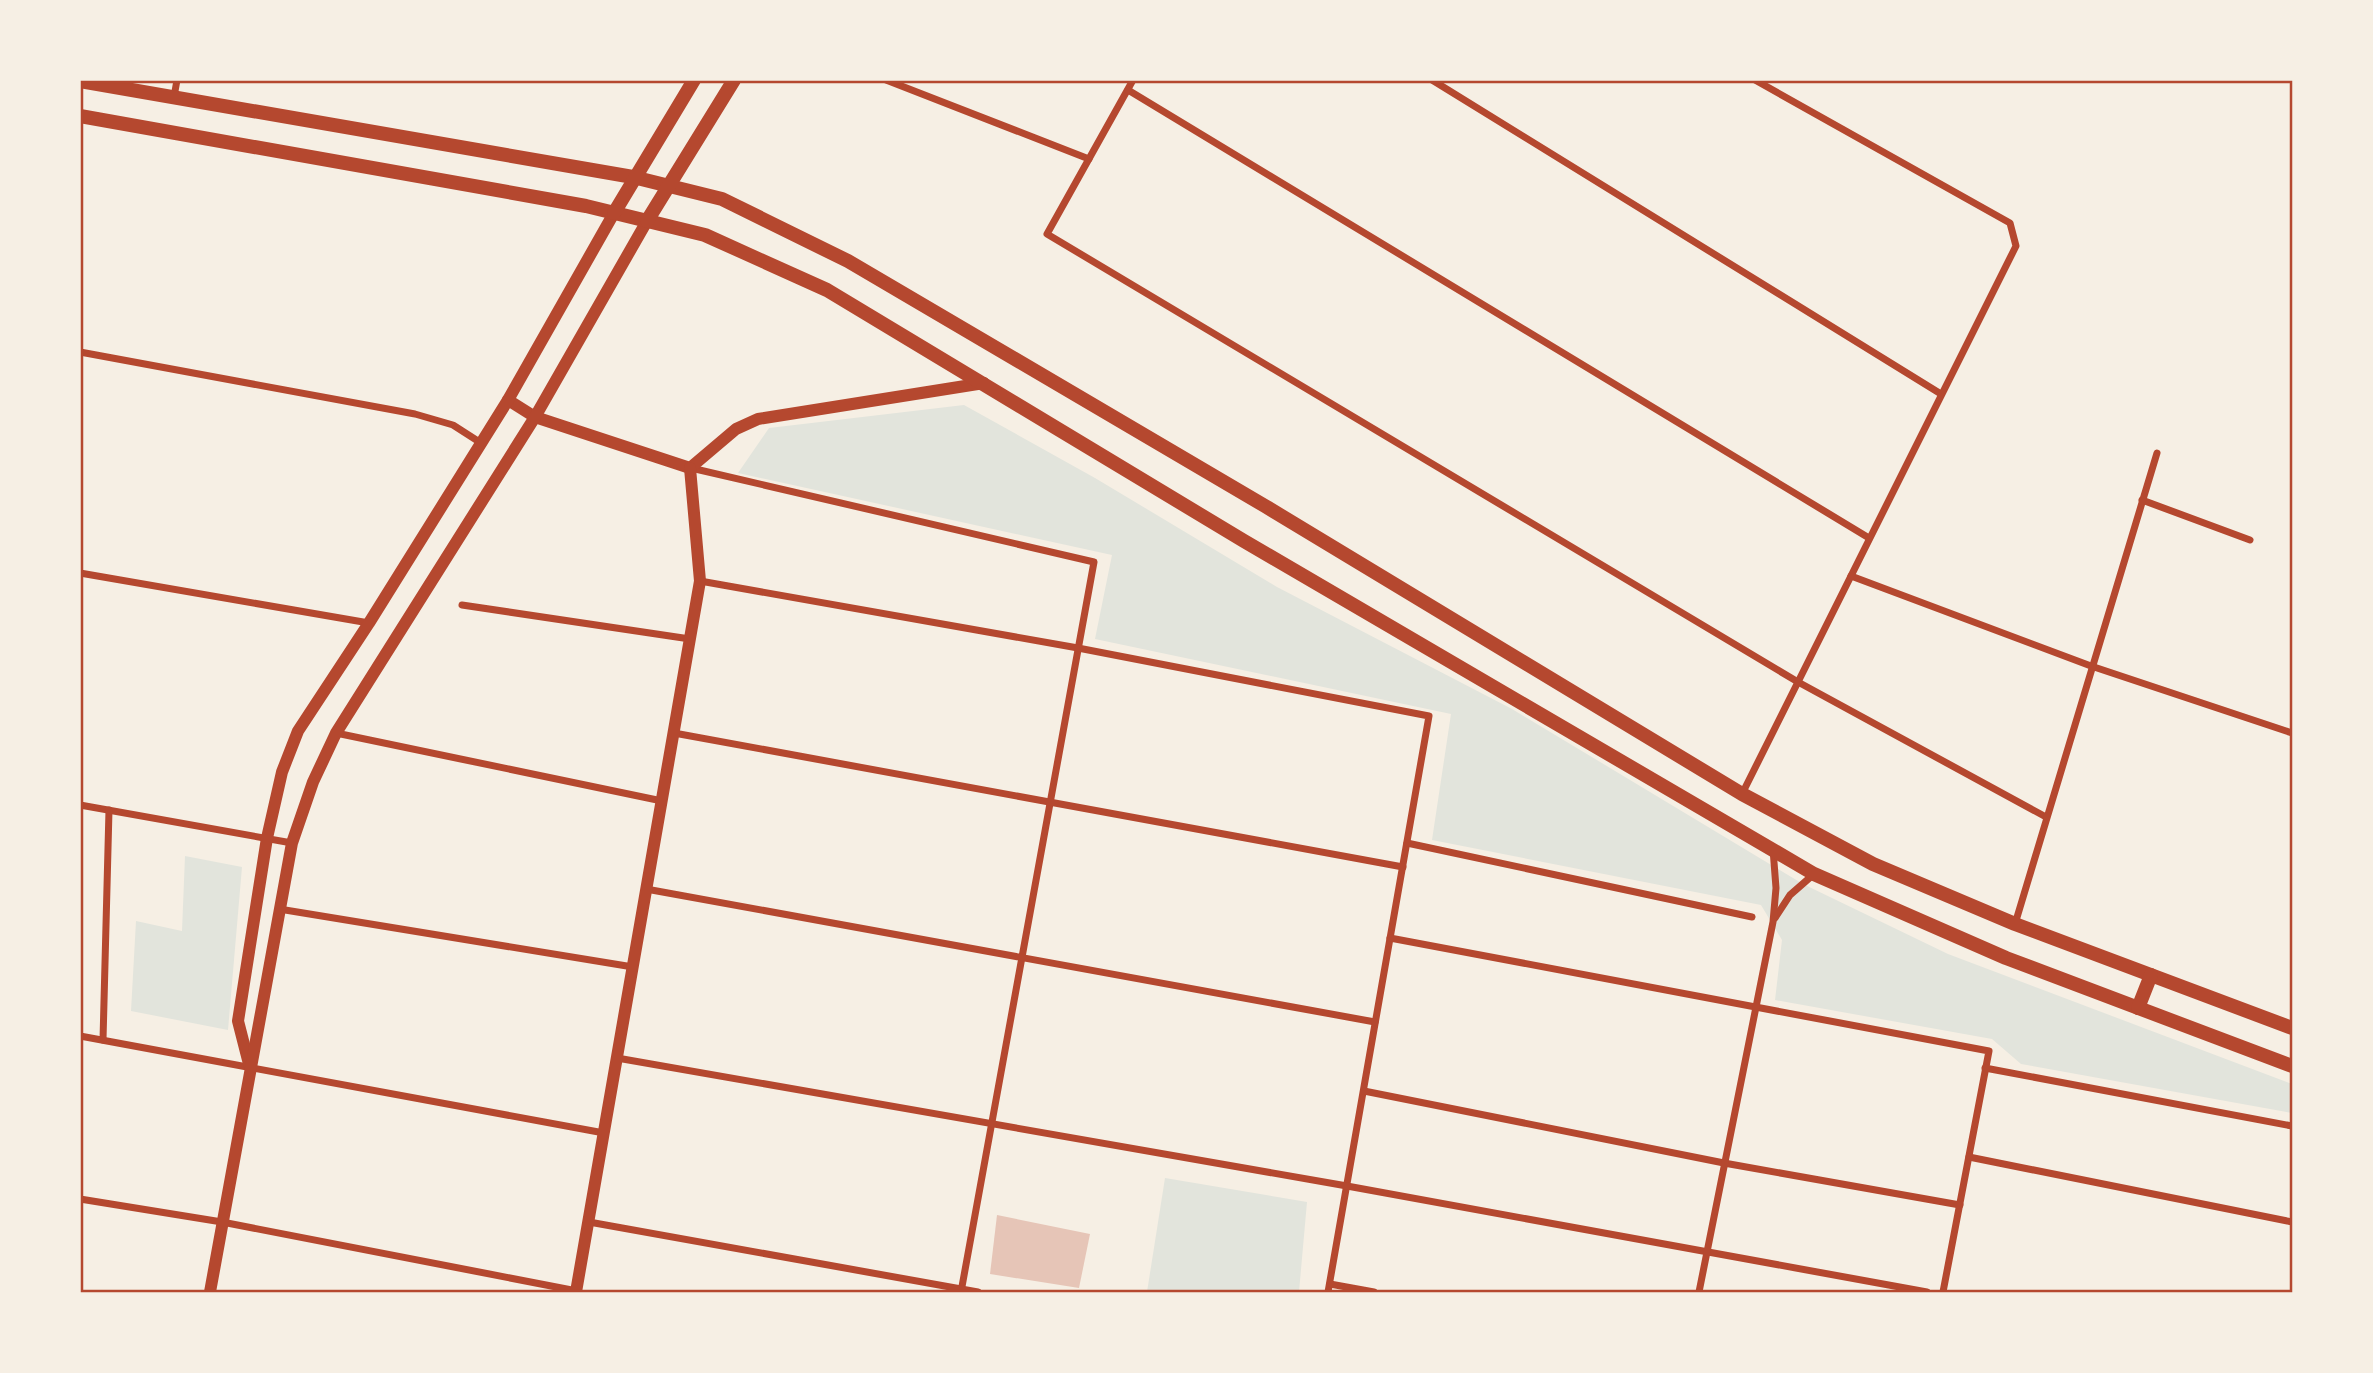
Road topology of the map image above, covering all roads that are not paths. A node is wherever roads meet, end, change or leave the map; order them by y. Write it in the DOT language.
graph roads {
  1 [pos="177,80"];
  2 [pos="694,80"];
  3 [pos="734,80"];
  4 [pos="886,80"];
  5 [pos="1133,80"];
  6 [pos="1432,80"];
  7 [pos="1755,80"];
  8 [pos="80,81"];
  9 [pos="1128,90"];
  10 [pos="173,98"];
  11 [pos="80,116"];
  12 [pos="1089,159"];
  13 [pos="633,177"];
  14 [pos="671,184"];
  15 [pos="614,213"];
  16 [pos="647,221"];
  17 [pos="80,352"];
  18 [pos="984,383"];
  19 [pos="1941,394"];
  20 [pos="508,400"];
  21 [pos="535,417"];
  22 [pos="481,443"];
  23 [pos="2157,453"];
  24 [pos="690,468"];
  25 [pos="2142,500"];
  26 [pos="1869,538"];
  27 [pos="2250,540"];
  28 [pos="80,573"];
  29 [pos="1851,576"];
  30 [pos="700,581"];
  31 [pos="462,605"];
  32 [pos="369,624"];
  33 [pos="690,639"];
  34 [pos="1078,648"];
  35 [pos="2091,666"];
  36 [pos="1798,682"];
  37 [pos="335,733"];
  38 [pos="674,733"];
  39 [pos="2292,733"];
  40 [pos="1742,794"];
  41 [pos="662,801"];
  42 [pos="1051,801"];
  43 [pos="80,805"];
  44 [pos="109,810"];
  45 [pos="2046,817"];
  46 [pos="267,838"];
  47 [pos="292,843"];
  48 [pos="1407,843"];
  49 [pos="1773,849"];
  50 [pos="1403,867"];
  51 [pos="1814,874"];
  52 [pos="646,889"];
  53 [pos="279,909"];
  54 [pos="1752,917"];
  55 [pos="1773,922"];
  56 [pos="2015,924"];
  57 [pos="1390,938"];
  58 [pos="1022,956"];
  59 [pos="633,967"];
  60 [pos="2151,975"];
  61 [pos="1754,1008"];
  62 [pos="2138,1008"];
  63 [pos="1375,1022"];
  64 [pos="2292,1028"];
  65 [pos="80,1037"];
  66 [pos="103,1040"];
  67 [pos="617,1058"];
  68 [pos="2292,1066"];
  69 [pos="250,1067"];
  70 [pos="1985,1068"];
  71 [pos="1364,1091"];
  72 [pos="992,1123"];
  73 [pos="2292,1126"];
  74 [pos="604,1133"];
  75 [pos="1969,1157"];
  76 [pos="1724,1163"];
  77 [pos="1347,1186"];
  78 [pos="80,1199"];
  79 [pos="1960,1205"];
  80 [pos="222,1222"];
  81 [pos="589,1222"];
  82 [pos="2292,1222"];
  83 [pos="1706,1253"];
  84 [pos="1329,1288"];
  85 [pos="961,1291"];
  86 [pos="577,1292"];
  87 [pos="210,1293"];
  88 [pos="978,1293"];
  89 [pos="1374,1293"];
  90 [pos="1699,1293"];
  91 [pos="1927,1293"];
  92 [pos="1943,1293"];
  1 -- 10 [label="street"];
  2 -- 13 [label="main road"];
  3 -- 14 [label="main road"];
  4 -- 12 [label="street"];
  5 -- 9 [label="street"];
  6 -- 19 [label="street"];
  7 -- 19 [label="street"];
  8 -- 10 [label="main road"];
  9 -- 12 [label="street"];
  9 -- 26 [label="street"];
  10 -- 13 [label="main road"];
  11 -- 15 [label="main road"];
  12 -- 36 [label="street"];
  13 -- 14 [label="main road"];
  13 -- 15 [label="main road"];
  14 -- 16 [label="main road"];
  14 -- 40 [label="main road"];
  15 -- 16 [label="main road"];
  15 -- 20 [label="street"];
  16 -- 18 [label="main road"];
  16 -- 21 [label="street"];
  17 -- 22 [label="street"];
  18 -- 24 [label="street"];
  18 -- 49 [label="main road"];
  19 -- 26 [label="street"];
  20 -- 21 [label="street"];
  20 -- 22 [label="street"];
  21 -- 24 [label="street"];
  21 -- 37 [label="street"];
  22 -- 32 [label="street"];
  23 -- 25 [label="street"];
  24 -- 30 [label="street"];
  24 -- 34 [label="street"];
  25 -- 27 [label="street"];
  25 -- 35 [label="street"];
  26 -- 29 [label="street"];
  28 -- 32 [label="street"];
  29 -- 35 [label="street"];
  29 -- 36 [label="street"];
  30 -- 33 [label="street"];
  30 -- 34 [label="street"];
  31 -- 33 [label="street"];
  32 -- 46 [label="street"];
  33 -- 38 [label="street"];
  34 -- 42 [label="street"];
  34 -- 48 [label="street"];
  35 -- 39 [label="street"];
  35 -- 45 [label="street"];
  36 -- 40 [label="street"];
  36 -- 45 [label="street"];
  37 -- 41 [label="street"];
  37 -- 47 [label="street"];
  38 -- 41 [label="street"];
  38 -- 42 [label="street"];
  40 -- 56 [label="main road"];
  41 -- 52 [label="street"];
  42 -- 50 [label="street"];
  42 -- 58 [label="street"];
  43 -- 44 [label="street"];
  44 -- 46 [label="street"];
  44 -- 66 [label="street"];
  45 -- 56 [label="street"];
  46 -- 47 [label="street"];
  46 -- 69 [label="street"];
  47 -- 53 [label="street"];
  48 -- 50 [label="street"];
  48 -- 54 [label="street"];
  49 -- 51 [label="main road"];
  49 -- 55 [label="street"];
  50 -- 57 [label="street"];
  51 -- 55 [label="street"];
  51 -- 62 [label="main road"];
  52 -- 58 [label="street"];
  52 -- 59 [label="street"];
  53 -- 59 [label="street"];
  53 -- 69 [label="street"];
  55 -- 61 [label="street"];
  56 -- 60 [label="main road"];
  57 -- 61 [label="street"];
  57 -- 63 [label="street"];
  58 -- 63 [label="street"];
  58 -- 72 [label="street"];
  59 -- 67 [label="street"];
  60 -- 62 [label="main road"];
  60 -- 64 [label="main road"];
  61 -- 70 [label="street"];
  61 -- 76 [label="street"];
  62 -- 68 [label="main road"];
  63 -- 71 [label="street"];
  65 -- 66 [label="street"];
  66 -- 69 [label="street"];
  67 -- 72 [label="street"];
  67 -- 74 [label="street"];
  69 -- 74 [label="street"];
  69 -- 80 [label="street"];
  70 -- 73 [label="street"];
  70 -- 75 [label="street"];
  71 -- 76 [label="street"];
  71 -- 77 [label="street"];
  72 -- 77 [label="street"];
  72 -- 85 [label="street"];
  74 -- 81 [label="street"];
  75 -- 79 [label="street"];
  75 -- 82 [label="street"];
  76 -- 79 [label="street"];
  76 -- 83 [label="street"];
  77 -- 83 [label="street"];
  77 -- 84 [label="street"];
  78 -- 80 [label="street"];
  79 -- 92 [label="street"];
  80 -- 86 [label="street"];
  80 -- 87 [label="street"];
  81 -- 85 [label="street"];
  81 -- 86 [label="street"];
  83 -- 90 [label="street"];
  83 -- 91 [label="street"];
  84 -- 89 [label="street"];
  85 -- 88 [label="street"];
}
